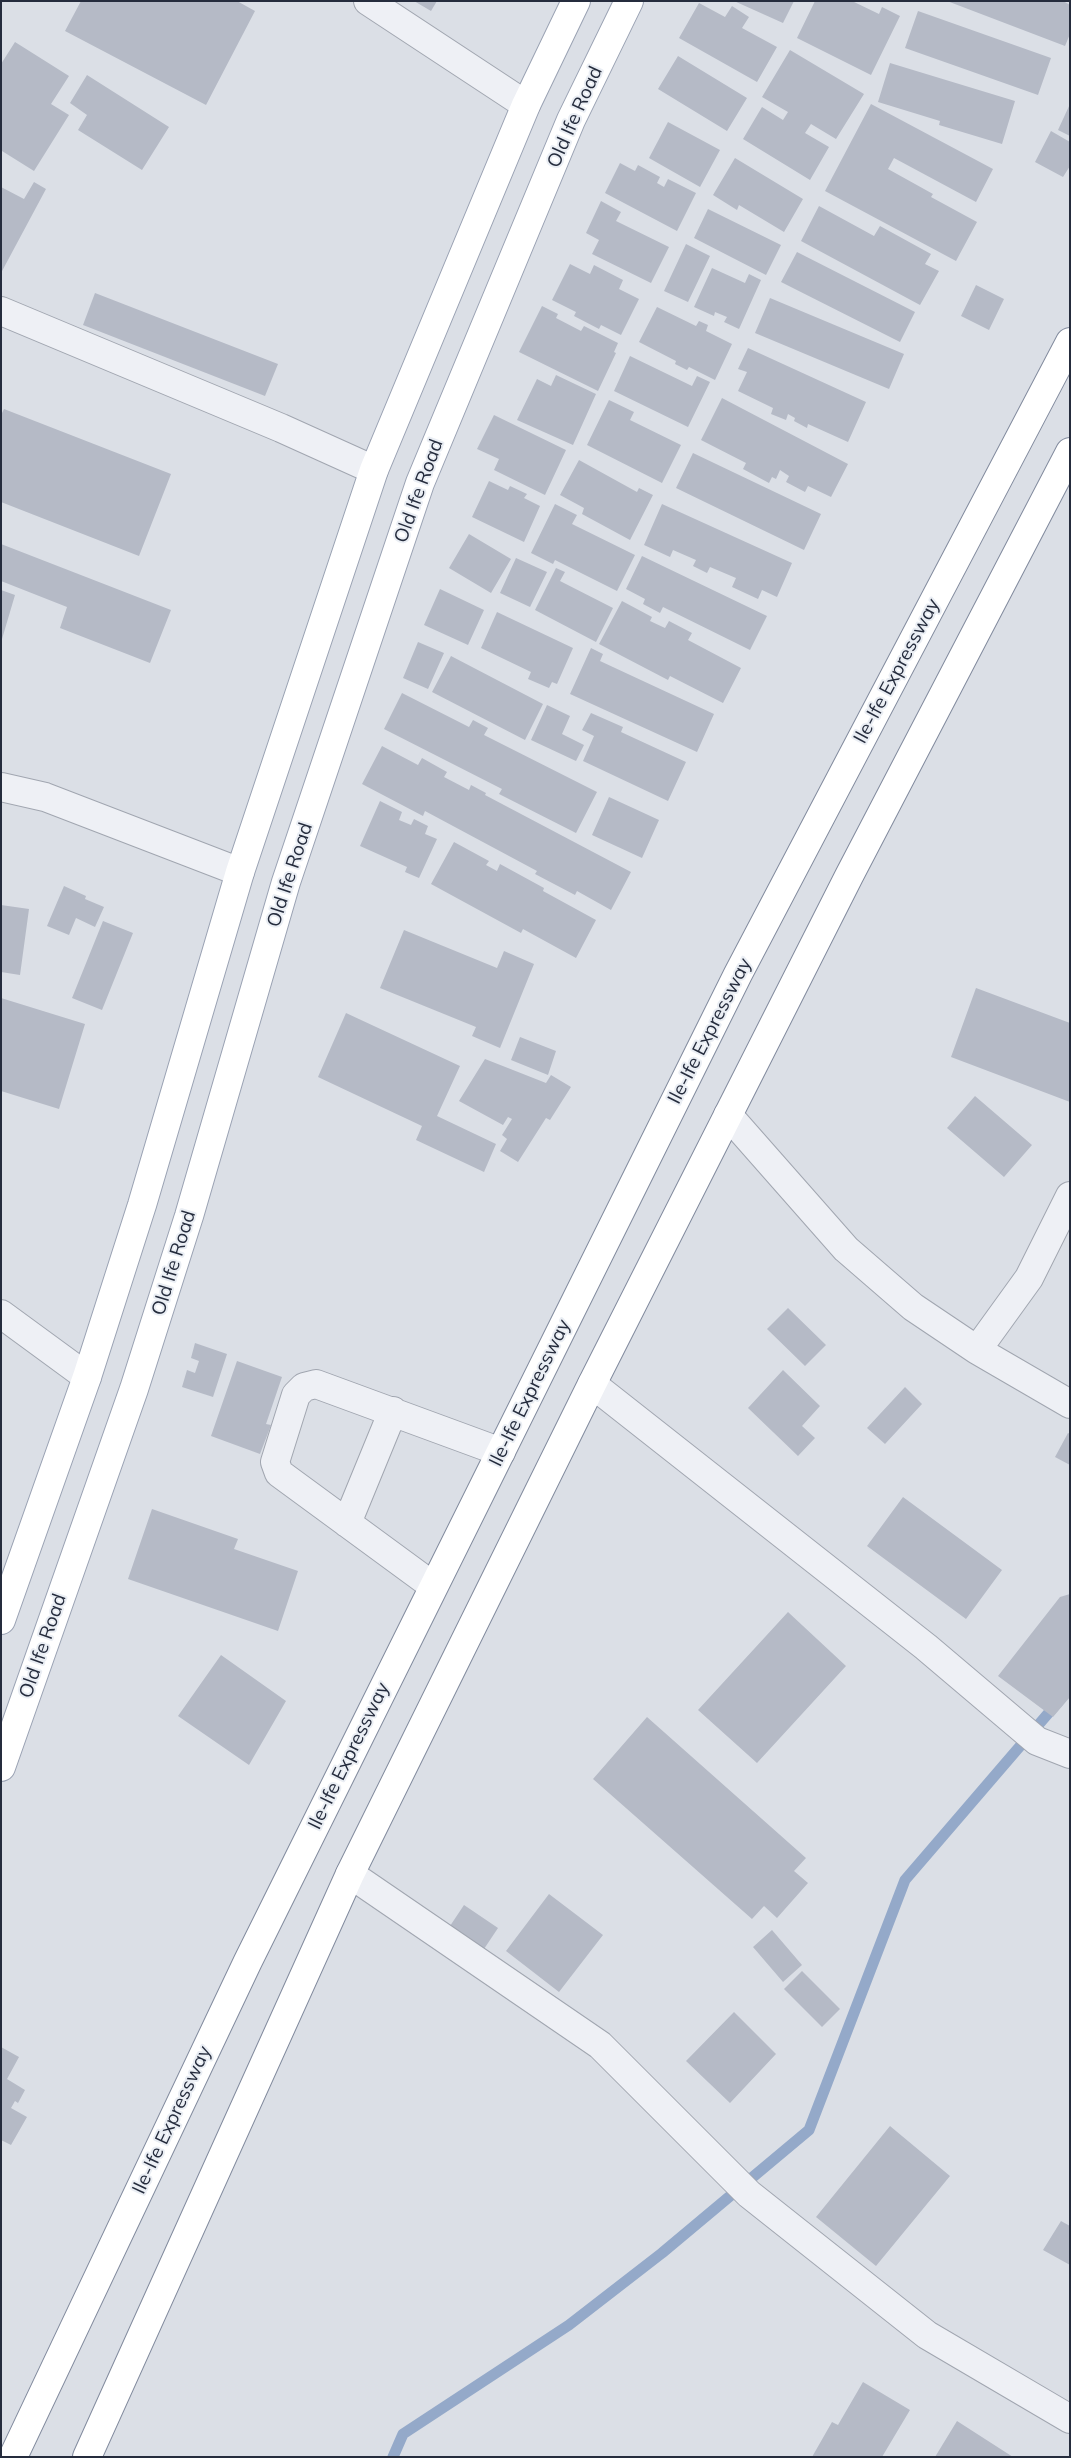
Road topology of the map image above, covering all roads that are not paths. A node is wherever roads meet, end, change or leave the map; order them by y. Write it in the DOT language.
graph roads {
  1 [pos="368,1"];
  2 [pos="576,1"];
  3 [pos="629,1"];
  4 [pos="526,104"];
  5 [pos="1,311"];
  6 [pos="1070,342"];
  7 [pos="1070,452"];
  8 [pos="374,470"];
  9 [pos="1,786"];
  10 [pos="240,872"];
  11 [pos="728,1115"];
  12 [pos="1070,1196"];
  13 [pos="1,1314"];
  14 [pos="977,1350"];
  15 [pos="87,1377"];
  16 [pos="592,1384"];
  17 [pos="1070,1404"];
  18 [pos="393,1411"];
  19 [pos="501,1452"];
  20 [pos="347,1522"];
  21 [pos="433,1586"];
  22 [pos="1,1620"];
  23 [pos="1070,1754"];
  24 [pos="1,1766"];
  25 [pos="350,1874"];
  26 [pos="1070,2419"];
  27 [pos="13,2457"];
  28 [pos="87,2457"];
  1 -- 4 [label="street"];
  2 -- 4 [label="main road"];
  3 -- 24 [label="main road, Old Ife Road"];
  4 -- 8 [label="main road"];
  5 -- 8 [label="street"];
  6 -- 19 [label="main road, Ile-Ife Expressway"];
  7 -- 11 [label="main road"];
  8 -- 10 [label="main road"];
  9 -- 10 [label="street"];
  10 -- 15 [label="main road"];
  11 -- 14 [label="street"];
  11 -- 16 [label="main road"];
  12 -- 14 [label="street"];
  13 -- 15 [label="street"];
  14 -- 17 [label="street"];
  15 -- 22 [label="main road"];
  16 -- 23 [label="street"];
  16 -- 25 [label="main road"];
  18 -- 19 [label="street"];
  18 -- 20 [label="street"];
  18 -- 20 [label="street"];
  19 -- 21 [label="main road, Ile-Ife Expressway"];
  20 -- 21 [label="street"];
  21 -- 27 [label="main road, Ile-Ife Expressway"];
  25 -- 26 [label="street"];
  25 -- 28 [label="main road"];
}
